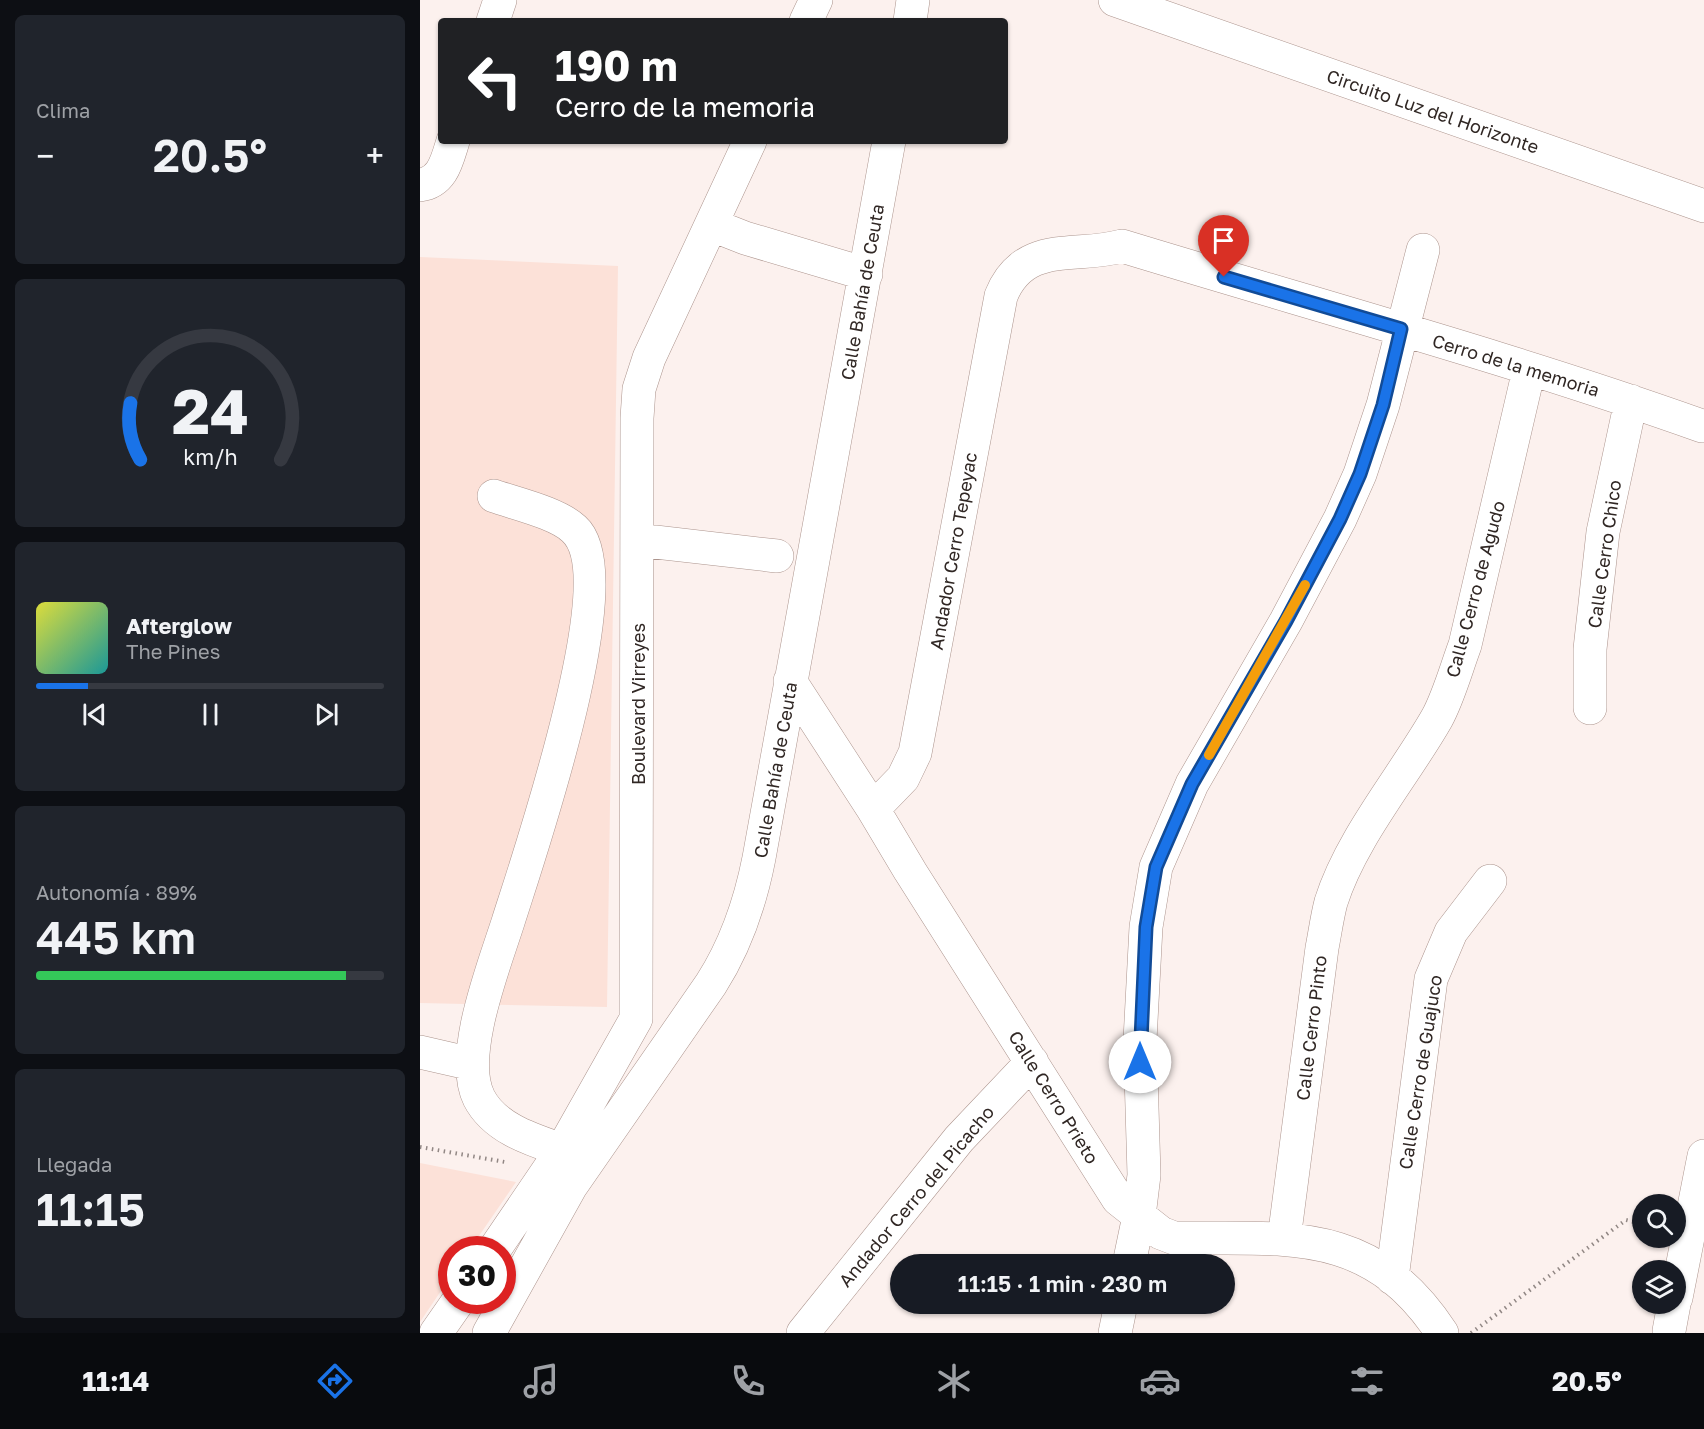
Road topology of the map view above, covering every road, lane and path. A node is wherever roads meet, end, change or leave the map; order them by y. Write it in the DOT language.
graph roads {
  1 [pos="500,0"];
  2 [pos="816,0"];
  3 [pos="914,0"];
  4 [pos="1115,0"];
  5 [pos="1164,8"];
  6 [pos="494,18"];
  7 [pos="807,18"];
  8 [pos="911,18"];
  9 [pos="749,144"];
  10 [pos="888,144"];
  11 [pos="1704,206"];
  12 [pos="712,225"];
  13 [pos="1122,246"];
  14 [pos="1423,250"];
  15 [pos="866,274"];
  16 [pos="1401,329"];
  17 [pos="1529,369"];
  18 [pos="1631,401"];
  19 [pos="1702,426"];
  20 [pos="495,496"];
  21 [pos="638,540"];
  22 [pos="777,556"];
  23 [pos="790,681"];
  24 [pos="1590,708"];
  25 [pos="873,809"];
  26 [pos="1370,826"];
  27 [pos="1490,881"];
  28 [pos="420,1052"];
  29 [pos="1032,1062"];
  30 [pos="472,1064"];
  31 [pos="420,1147"];
  32 [pos="1704,1156"];
  33 [pos="555,1160"];
  34 [pos="1139,1216"];
  35 [pos="1632,1222"];
  36 [pos="503,1236"];
  37 [pos="1696,1237"];
  38 [pos="1284,1239"];
  39 [pos="1131,1254"];
  40 [pos="1686,1268"];
  41 [pos="1392,1278"];
  42 [pos="449,1314"];
  43 [pos="1119,1314"];
  44 [pos="495,1331"];
  45 [pos="436,1333"];
  46 [pos="803,1333"];
  47 [pos="1115,1333"];
  48 [pos="1443,1333"];
  49 [pos="1471,1333"];
  1 -- 6 [label="street"];
  2 -- 7 [label="street"];
  3 -- 8 [label="street"];
  4 -- 5 [label="street, Circuito Luz del Horizonte"];
  5 -- 11 [label="street, Circuito Luz del Horizonte"];
  9 -- 12 [label="street, Boulevard Virreyes"];
  10 -- 15 [label="street, Calle Bahía de Ceuta"];
  12 -- 15 [label="street"];
  12 -- 21 [label="street, Boulevard Virreyes"];
  13 -- 16 [label="street, Cerro de la memoria"];
  13 -- 25 [label="street, Andador Cerro Tepeyac"];
  14 -- 16 [label="street"];
  15 -- 23 [label="street, Calle Bahía de Ceuta"];
  16 -- 17 [label="street, Cerro de la memoria"];
  16 -- 34 [label="street"];
  17 -- 18 [label="street, Cerro de la memoria"];
  17 -- 26 [label="street, Calle Cerro de Agudo"];
  18 -- 19 [label="street, Cerro de la memoria"];
  18 -- 24 [label="street, Calle Cerro Chico"];
  20 -- 30 [label="street"];
  21 -- 22 [label="street"];
  21 -- 33 [label="street, Boulevard Virreyes"];
  23 -- 25 [label="street, Calle Cerro Prieto"];
  23 -- 44 [label="street, Calle Bahía de Ceuta"];
  25 -- 29 [label="street, Calle Cerro Prieto"];
  26 -- 38 [label="street, Calle Cerro Pinto"];
  27 -- 41 [label="street, Calle Cerro de Guajuco"];
  28 -- 30 [label="street"];
  29 -- 34 [label="street, Calle Cerro Prieto"];
  29 -- 46 [label="street, Andador Cerro del Picacho"];
  30 -- 33 [label="street"];
  31 -- 33 [label="path"];
  32 -- 37 [label="street"];
  33 -- 36 [label="street, Boulevard Virreyes"];
  34 -- 38 [label="street, Calle Cerro Prieto"];
  34 -- 39 [label="street"];
  35 -- 49 [label="path"];
  37 -- 40 [label="street"];
  38 -- 41 [label="street, Calle Cerro Prieto"];
  41 -- 48 [label="street, Calle Cerro Prieto"];
  42 -- 45 [label="street"];
  43 -- 47 [label="street"];
}
